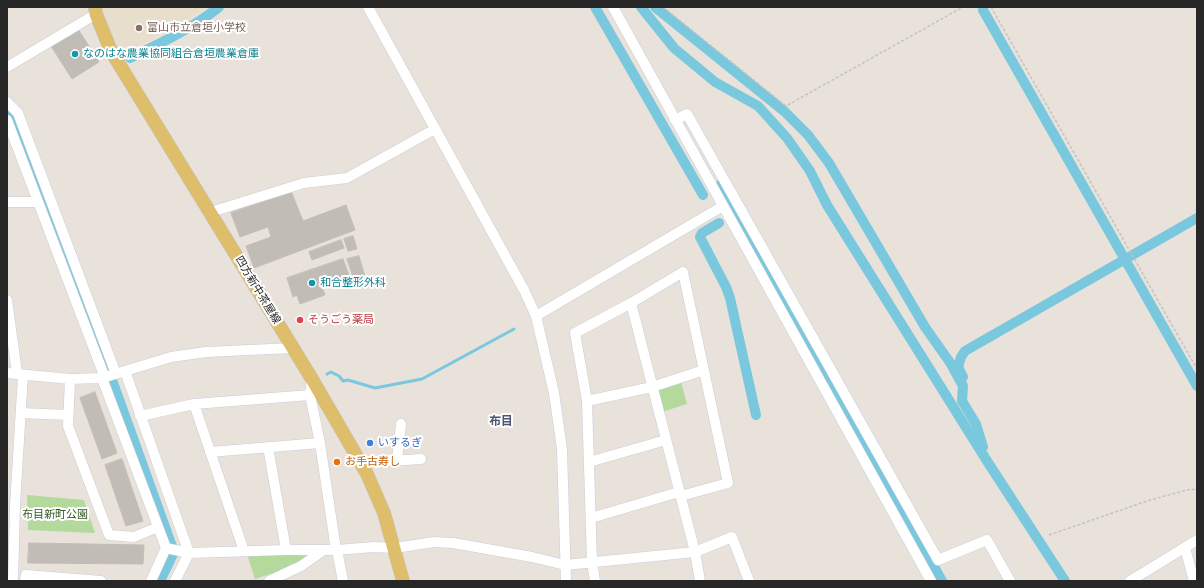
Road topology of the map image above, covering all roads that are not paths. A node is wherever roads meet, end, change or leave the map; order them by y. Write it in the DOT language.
graph roads {
  1 [pos="368,7"];
  2 [pos="613,7"];
  3 [pos="96,11"];
  4 [pos="7,66"];
  5 [pos="7,102"];
  6 [pos="7,120"];
  7 [pos="676,120"];
  8 [pos="435,129"];
  9 [pos="7,202"];
  10 [pos="38,202"];
  11 [pos="724,206"];
  12 [pos="211,212"];
  13 [pos="7,300"];
  14 [pos="631,303"];
  15 [pos="536,316"];
  16 [pos="293,348"];
  17 [pos="704,370"];
  18 [pos="16,374"];
  19 [pos="111,375"];
  20 [pos="70,378"];
  21 [pos="312,379"];
  22 [pos="652,387"];
  23 [pos="310,395"];
  24 [pos="587,401"];
  25 [pos="194,404"];
  26 [pos="21,413"];
  27 [pos="68,416"];
  28 [pos="140,416"];
  29 [pos="401,424"];
  30 [pos="666,440"];
  31 [pos="320,443"];
  32 [pos="268,448"];
  33 [pos="210,452"];
  34 [pos="421,459"];
  35 [pos="397,460"];
  36 [pos="589,462"];
  37 [pos="361,463"];
  38 [pos="680,494"];
  39 [pos="591,518"];
  40 [pos="158,527"];
  41 [pos="1197,540"];
  42 [pos="394,548"];
  43 [pos="1185,548"];
  44 [pos="171,549"];
  45 [pos="286,550"];
  46 [pos="324,550"];
  47 [pos="336,550"];
  48 [pos="244,551"];
  49 [pos="189,552"];
  50 [pos="695,552"];
  51 [pos="592,562"];
  52 [pos="10,566"];
  53 [pos="565,566"];
  54 [pos="87,580"];
  55 [pos="13,581"];
  56 [pos="26,581"];
  57 [pos="101,581"];
  58 [pos="151,581"];
  59 [pos="175,581"];
  60 [pos="269,581"];
  61 [pos="343,581"];
  62 [pos="403,581"];
  63 [pos="566,581"];
  64 [pos="595,581"];
  65 [pos="700,581"];
  66 [pos="749,581"];
  67 [pos="931,581"];
  68 [pos="1010,581"];
  69 [pos="1130,581"];
  70 [pos="1194,581"];
  1 -- 8 [label="street"];
  2 -- 7 [label="street"];
  3 -- 4 [label="street"];
  3 -- 12 [label="main road, 四方新中茶屋線"];
  5 -- 19 [label="street"];
  6 -- 10 [label="street"];
  7 -- 11 [label="street"];
  7 -- 68 [label="street"];
  8 -- 12 [label="street"];
  8 -- 15 [label="street"];
  9 -- 10 [label="street"];
  10 -- 19 [label="street"];
  11 -- 15 [label="street"];
  11 -- 67 [label="street"];
  12 -- 16 [label="main road, 四方新中茶屋線"];
  13 -- 18 [label="street"];
  14 -- 17 [label="street"];
  14 -- 22 [label="street"];
  14 -- 24 [label="street"];
  15 -- 53 [label="street"];
  16 -- 19 [label="street"];
  16 -- 21 [label="main road, 四方新中茶屋線"];
  17 -- 22 [label="street"];
  17 -- 38 [label="street"];
  18 -- 20 [label="street"];
  18 -- 26 [label="street"];
  19 -- 20 [label="street"];
  19 -- 28 [label="street"];
  19 -- 40 [label="street"];
  20 -- 27 [label="street"];
  21 -- 23 [label="street"];
  21 -- 37 [label="main road, 四方新中茶屋線"];
  22 -- 24 [label="street"];
  22 -- 30 [label="street"];
  23 -- 25 [label="street"];
  23 -- 31 [label="street"];
  24 -- 36 [label="street"];
  25 -- 28 [label="street"];
  25 -- 33 [label="street"];
  26 -- 27 [label="street"];
  26 -- 52 [label="street"];
  27 -- 40 [label="street"];
  28 -- 49 [label="street"];
  29 -- 35 [label="street"];
  30 -- 36 [label="street"];
  30 -- 38 [label="street"];
  31 -- 32 [label="street"];
  31 -- 47 [label="street"];
  32 -- 33 [label="street"];
  32 -- 45 [label="street"];
  33 -- 48 [label="street"];
  34 -- 35 [label="street"];
  35 -- 37 [label="street"];
  36 -- 39 [label="street"];
  37 -- 42 [label="main road, 四方新中茶屋線"];
  38 -- 39 [label="street"];
  38 -- 50 [label="street"];
  39 -- 51 [label="street"];
  40 -- 44 [label="street"];
  41 -- 43 [label="street"];
  42 -- 47 [label="street"];
  42 -- 53 [label="street"];
  42 -- 62 [label="main road, 四方新中茶屋線"];
  43 -- 69 [label="street"];
  43 -- 70 [label="street"];
  44 -- 49 [label="street"];
  44 -- 58 [label="street"];
  45 -- 46 [label="street"];
  45 -- 48 [label="street"];
  46 -- 47 [label="street"];
  46 -- 60 [label="street"];
  47 -- 61 [label="street"];
  48 -- 49 [label="street"];
  49 -- 59 [label="street"];
  50 -- 51 [label="street"];
  50 -- 65 [label="street"];
  50 -- 66 [label="street"];
  51 -- 53 [label="street"];
  51 -- 64 [label="street"];
  52 -- 55 [label="street"];
  53 -- 63 [label="street"];
  54 -- 56 [label="street"];
  54 -- 57 [label="street"];
}
